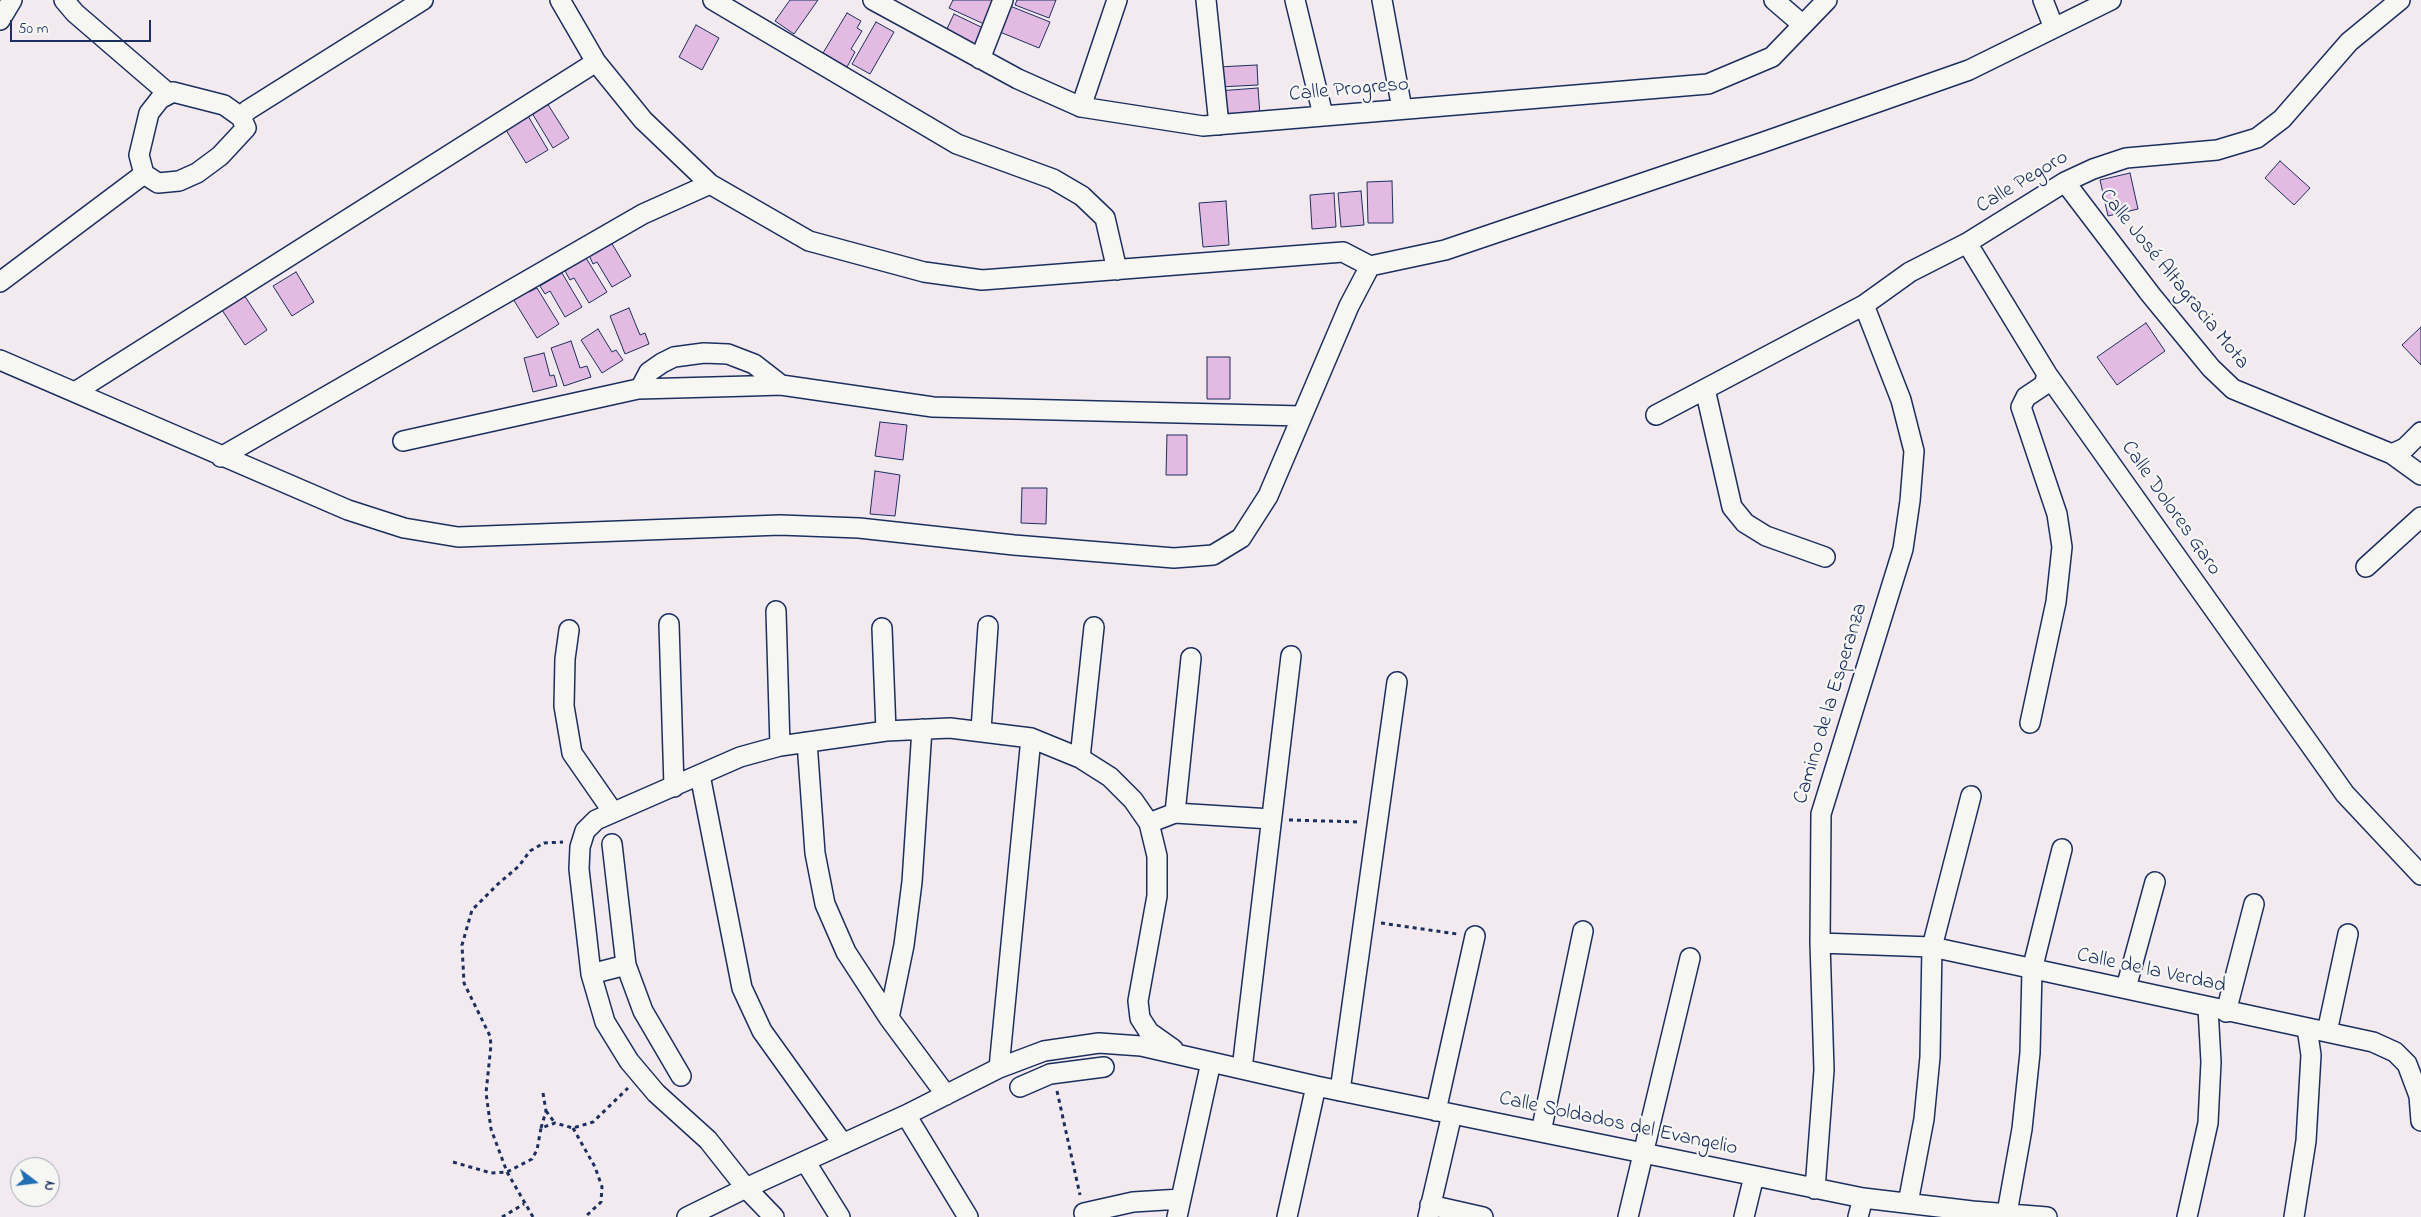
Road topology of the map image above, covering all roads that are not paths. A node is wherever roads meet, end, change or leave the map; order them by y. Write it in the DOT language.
graph roads {
  1 [pos="12,0"];
  2 [pos="64,0"];
  3 [pos="423,0"];
  4 [pos="713,0"];
  5 [pos="873,0"];
  6 [pos="1003,0"];
  7 [pos="1117,0"];
  8 [pos="1206,0"];
  9 [pos="1295,0"];
  10 [pos="1382,0"];
  11 [pos="1774,0"];
  12 [pos="1827,0"];
  13 [pos="2043,0"];
  14 [pos="2111,0"];
  15 [pos="2400,0"];
  16 [pos="568,3"];
  17 [pos="0,20"];
  18 [pos="1804,25"];
  19 [pos="2054,28"];
  20 [pos="980,59"];
  21 [pos="596,62"];
  22 [pos="169,94"];
  23 [pos="1081,107"];
  24 [pos="1402,109"];
  25 [pos="1323,115"];
  26 [pos="241,117"];
  27 [pos="1219,125"];
  28 [pos="144,174"];
  29 [pos="2065,182"];
  30 [pos="710,184"];
  31 [pos="1967,244"];
  32 [pos="1370,266"];
  33 [pos="1117,270"];
  34 [pos="0,282"];
  35 [pos="1864,305"];
  36 [pos="0,360"];
  37 [pos="2047,374"];
  38 [pos="781,385"];
  39 [pos="640,389"];
  40 [pos="1705,389"];
  41 [pos="75,392"];
  42 [pos="1656,415"];
  43 [pos="1302,416"];
  44 [pos="2421,432"];
  45 [pos="403,442"];
  46 [pos="2392,454"];
  47 [pos="221,457"];
  48 [pos="2421,475"];
  49 [pos="2421,517"];
  50 [pos="1825,557"];
  51 [pos="2366,567"];
  52 [pos="776,611"];
  53 [pos="669,624"];
  54 [pos="988,626"];
  55 [pos="1094,627"];
  56 [pos="882,628"];
  57 [pos="569,630"];
  58 [pos="1291,656"];
  59 [pos="1191,658"];
  60 [pos="1397,682"];
  61 [pos="2030,723"];
  62 [pos="922,729"];
  63 [pos="981,730"];
  64 [pos="886,731"];
  65 [pos="1032,738"];
  66 [pos="806,742"];
  67 [pos="780,746"];
  68 [pos="1080,758"];
  69 [pos="700,775"];
  70 [pos="674,787"];
  71 [pos="1971,796"];
  72 [pos="613,812"];
  73 [pos="1175,813"];
  74 [pos="1271,820"];
  75 [pos="1148,823"];
  76 [pos="612,844"];
  77 [pos="2062,849"];
  78 [pos="2421,875"];
  79 [pos="2155,882"];
  80 [pos="2254,904"];
  81 [pos="1583,931"];
  82 [pos="2348,934"];
  83 [pos="1475,936"];
  84 [pos="1820,943"];
  85 [pos="1932,947"];
  86 [pos="1690,958"];
  87 [pos="626,965"];
  88 [pos="2032,970"];
  89 [pos="591,974"];
  90 [pos="2126,988"];
  91 [pos="2217,1010"];
  92 [pos="889,1018"];
  93 [pos="2307,1028"];
  94 [pos="2327,1032"];
  95 [pos="1044,1051"];
  96 [pos="1184,1055"];
  97 [pos="1211,1062"];
  98 [pos="1104,1067"];
  99 [pos="1000,1068"];
  100 [pos="1242,1069"];
  101 [pos="1050,1074"];
  102 [pos="682,1076"];
  103 [pos="2417,1076"];
  104 [pos="1316,1086"];
  105 [pos="1020,1087"];
  106 [pos="1340,1091"];
  107 [pos="946,1095"];
  108 [pos="1444,1112"];
  109 [pos="906,1115"];
  110 [pos="2421,1121"];
  111 [pos="1541,1132"];
  112 [pos="843,1144"];
  113 [pos="1645,1154"];
  114 [pos="805,1161"];
  115 [pos="1754,1176"];
  116 [pos="746,1188"];
  117 [pos="1814,1188"];
  118 [pos="1863,1198"];
  119 [pos="1908,1203"];
  120 [pos="1179,1208"];
  121 [pos="1429,1211"];
  122 [pos="1084,1212"];
  123 [pos="2006,1213"];
  124 [pos="1972,1214"];
  125 [pos="688,1217"];
  126 [pos="774,1217"];
  127 [pos="840,1217"];
  128 [pos="968,1217"];
  129 [pos="1287,1217"];
  130 [pos="1483,1217"];
  131 [pos="1628,1217"];
  132 [pos="1744,1217"];
  133 [pos="1858,1217"];
  134 [pos="2047,1217"];
  135 [pos="2187,1217"];
  136 [pos="2294,1217"];
  1 -- 17 [label="street"];
  2 -- 22 [label="street"];
  3 -- 26 [label="street"];
  4 -- 33 [label="street"];
  5 -- 20 [label="street, Calle Progreso"];
  6 -- 20 [label="street"];
  7 -- 23 [label="street"];
  8 -- 27 [label="street"];
  9 -- 25 [label="street"];
  10 -- 24 [label="street"];
  11 -- 18 [label="street"];
  12 -- 18 [label="street, Calle Progreso"];
  13 -- 19 [label="street"];
  14 -- 19 [label="street"];
  15 -- 29 [label="street, Calle Pegoro"];
  16 -- 21 [label="street"];
  18 -- 24 [label="street, Calle Progreso"];
  19 -- 32 [label="street"];
  20 -- 23 [label="street, Calle Progreso"];
  21 -- 30 [label="street"];
  21 -- 41 [label="street"];
  22 -- 26 [label="street"];
  22 -- 28 [label="street"];
  23 -- 27 [label="street, Calle Progreso"];
  24 -- 25 [label="street, Calle Progreso"];
  25 -- 27 [label="street, Calle Progreso"];
  26 -- 28 [label="street"];
  28 -- 34 [label="street"];
  29 -- 31 [label="street, Calle Pegoro"];
  29 -- 46 [label="street, Calle José Altagracia Mota"];
  30 -- 33 [label="street"];
  30 -- 47 [label="street"];
  31 -- 35 [label="street, Calle Pegoro"];
  31 -- 37 [label="street, Calle Dolores Garo"];
  32 -- 33 [label="street"];
  32 -- 43 [label="street"];
  35 -- 40 [label="street, Calle Pegoro"];
  35 -- 84 [label="street, Camino de la Esperanza"];
  36 -- 41 [label="street"];
  37 -- 61 [label="street"];
  37 -- 78 [label="street, Calle Dolores Garo"];
  38 -- 39 [label="street"];
  38 -- 39 [label="street"];
  38 -- 43 [label="street"];
  39 -- 45 [label="street"];
  40 -- 42 [label="street, Calle Pegoro"];
  40 -- 50 [label="street"];
  41 -- 47 [label="street"];
  43 -- 47 [label="street"];
  44 -- 46 [label="street"];
  46 -- 48 [label="street, Calle José Altagracia Mota"];
  49 -- 51 [label="street"];
  52 -- 67 [label="street"];
  53 -- 70 [label="street"];
  54 -- 63 [label="street"];
  55 -- 68 [label="street"];
  56 -- 64 [label="street"];
  57 -- 72 [label="street"];
  58 -- 74 [label="street"];
  59 -- 73 [label="street"];
  60 -- 106 [label="street"];
  62 -- 63 [label="street"];
  62 -- 64 [label="street"];
  62 -- 92 [label="street"];
  63 -- 65 [label="street"];
  64 -- 66 [label="street"];
  65 -- 68 [label="street"];
  65 -- 99 [label="street"];
  66 -- 67 [label="street"];
  66 -- 92 [label="street"];
  67 -- 69 [label="street"];
  68 -- 75 [label="street"];
  69 -- 70 [label="street"];
  69 -- 112 [label="street"];
  70 -- 72 [label="street"];
  71 -- 85 [label="street"];
  72 -- 89 [label="street"];
  73 -- 74 [label="street"];
  73 -- 75 [label="street"];
  74 -- 100 [label="street"];
  75 -- 96 [label="street"];
  76 -- 87 [label="street"];
  77 -- 88 [label="street"];
  79 -- 90 [label="street"];
  80 -- 91 [label="street"];
  81 -- 111 [label="street"];
  82 -- 94 [label="street"];
  83 -- 108 [label="street"];
  84 -- 85 [label="street, Calle de la Verdad"];
  84 -- 117 [label="street, Camino de la Esperanza"];
  85 -- 88 [label="street, Calle de la Verdad"];
  85 -- 119 [label="street"];
  86 -- 113 [label="street"];
  87 -- 89 [label="street"];
  87 -- 102 [label="street"];
  88 -- 90 [label="street, Calle de la Verdad"];
  88 -- 123 [label="street"];
  89 -- 116 [label="street"];
  90 -- 91 [label="street, Calle de la Verdad"];
  91 -- 93 [label="street, Calle de la Verdad"];
  91 -- 135 [label="street"];
  92 -- 107 [label="street"];
  93 -- 94 [label="street, Calle de la Verdad"];
  93 -- 136 [label="street"];
  94 -- 103 [label="street, Calle de la Verdad"];
  95 -- 96 [label="street"];
  95 -- 99 [label="street"];
  95 -- 101 [label="street"];
  96 -- 97 [label="street, Calle Soldados del Evangelio"];
  97 -- 100 [label="street, Calle Soldados del Evangelio"];
  97 -- 120 [label="street"];
  98 -- 101 [label="street"];
  99 -- 107 [label="street"];
  100 -- 104 [label="street, Calle Soldados del Evangelio"];
  101 -- 105 [label="street"];
  103 -- 110 [label="street, Calle de la Verdad"];
  104 -- 106 [label="street, Calle Soldados del Evangelio"];
  104 -- 129 [label="street"];
  106 -- 108 [label="street, Calle Soldados del Evangelio"];
  107 -- 109 [label="street"];
  108 -- 111 [label="street, Calle Soldados del Evangelio"];
  108 -- 121 [label="street"];
  109 -- 112 [label="street"];
  109 -- 128 [label="street"];
  111 -- 113 [label="street, Calle Soldados del Evangelio"];
  112 -- 114 [label="street"];
  113 -- 115 [label="street, Calle Soldados del Evangelio"];
  113 -- 131 [label="street"];
  114 -- 116 [label="street"];
  114 -- 127 [label="street"];
  115 -- 117 [label="street, Calle Soldados del Evangelio"];
  115 -- 132 [label="street"];
  116 -- 125 [label="street"];
  116 -- 126 [label="street"];
  117 -- 118 [label="street, Calle Soldados del Evangelio"];
  118 -- 119 [label="street, Calle Soldados del Evangelio"];
  118 -- 133 [label="street"];
  119 -- 124 [label="street, Calle Soldados del Evangelio"];
  120 -- 122 [label="street"];
  121 -- 130 [label="street"];
  123 -- 124 [label="street, Calle Soldados del Evangelio"];
  123 -- 134 [label="street, Calle Soldados del Evangelio"];
}
